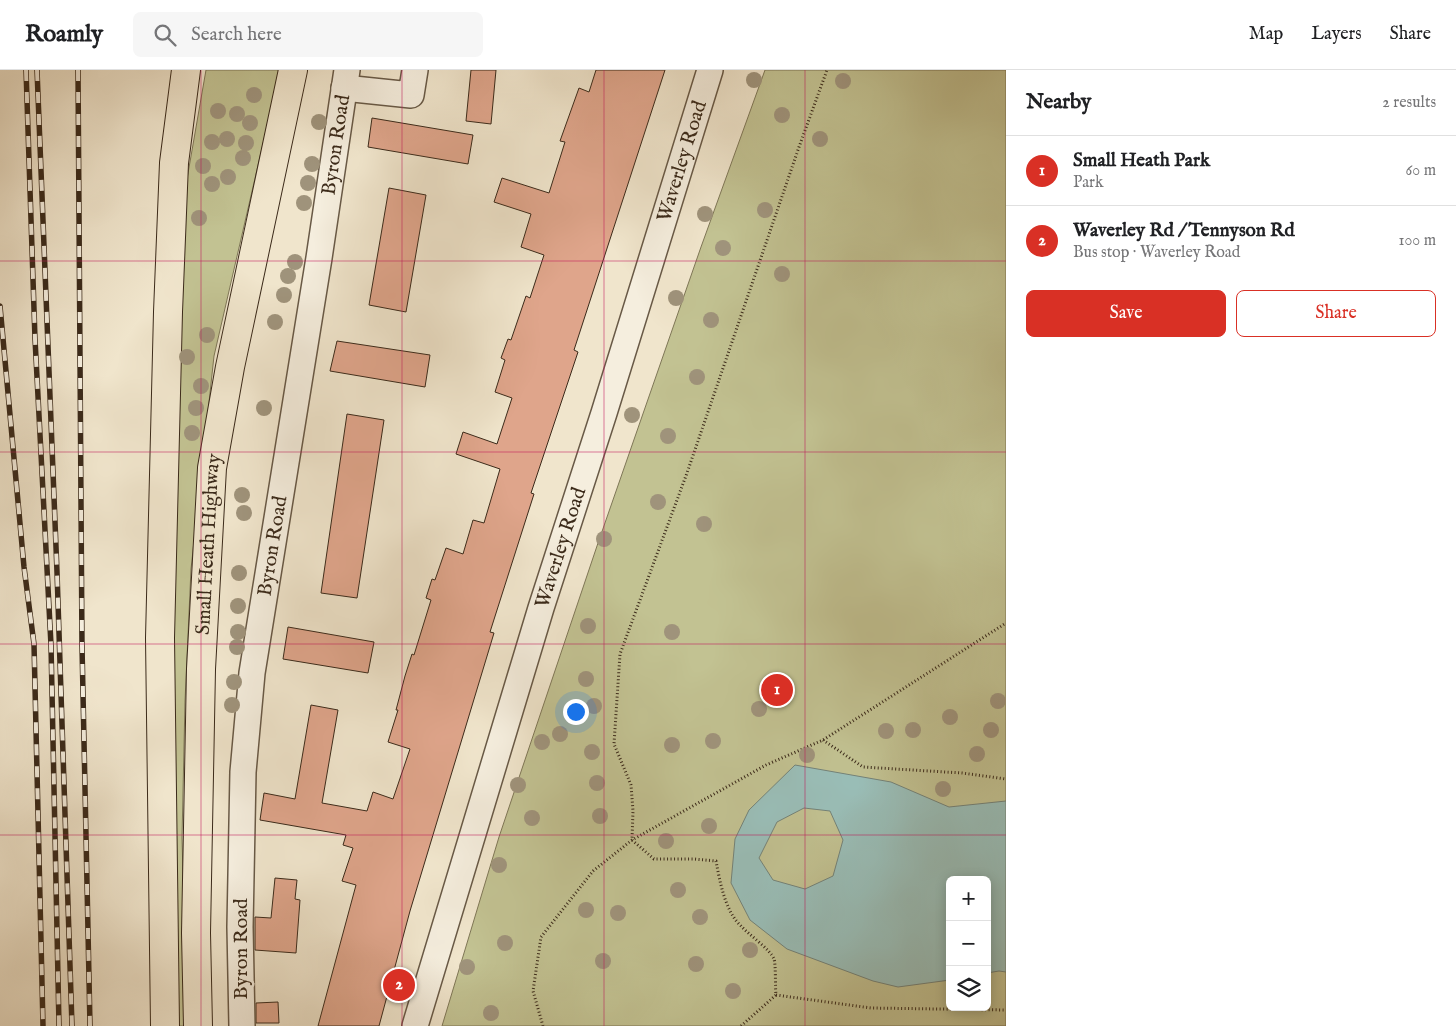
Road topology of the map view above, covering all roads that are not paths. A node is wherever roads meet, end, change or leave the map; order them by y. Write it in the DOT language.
graph roads {
  1 [pos="186,70"];
  2 [pos="293,70"];
  3 [pos="415,70"];
  4 [pos="710,70"];
  5 [pos="345,79"];
  6 [pos="165,1026"];
  7 [pos="198,1026"];
  8 [pos="242,1026"];
  9 [pos="415,1026"];
  1 -- 6 [label="highway"];
  2 -- 7 [label="highway, Small Heath Highway"];
  3 -- 5 [label="street"];
  4 -- 9 [label="street, Waverley Road"];
  5 -- 8 [label="street, Byron Road"];
}
